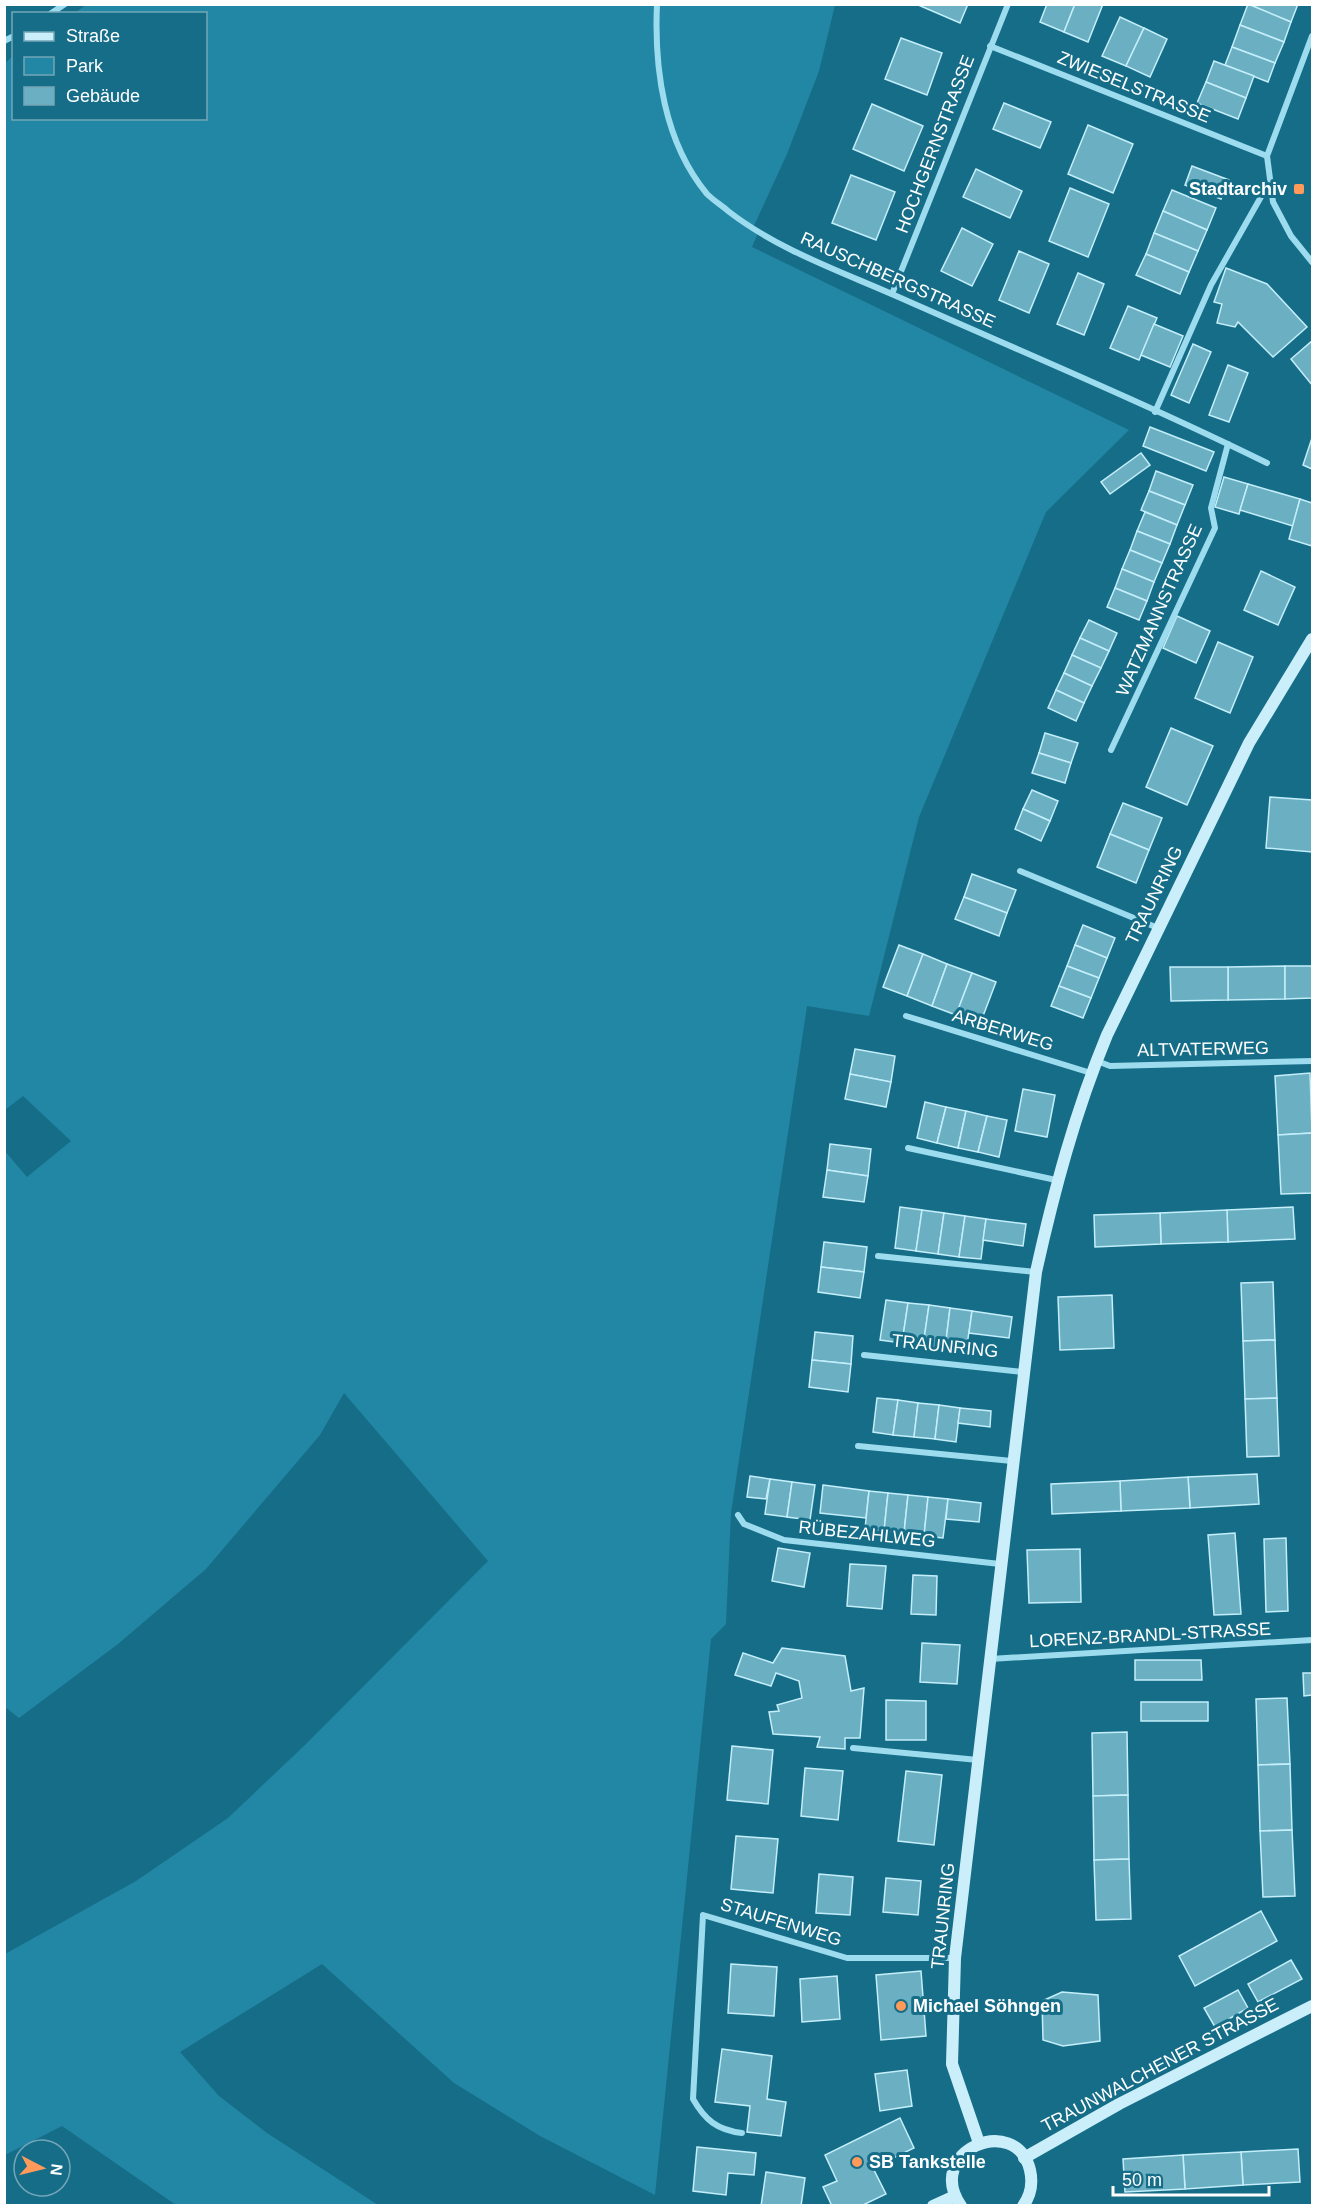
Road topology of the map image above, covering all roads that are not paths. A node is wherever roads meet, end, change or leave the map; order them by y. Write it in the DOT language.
graph roads {
  1 [pos="657,4"];
  2 [pos="1008,4"];
  3 [pos="1312,36"];
  4 [pos="990,46"];
  5 [pos="1267,156"];
  6 [pos="1270,181"];
  7 [pos="1312,262"];
  8 [pos="892,294"];
  9 [pos="1155,412"];
  10 [pos="1228,444"];
  11 [pos="1267,463"];
  12 [pos="1312,639"];
  13 [pos="1111,750"];
  14 [pos="1020,871"];
  15 [pos="1158,928"];
  16 [pos="906,1016"];
  17 [pos="1096,1060"];
  18 [pos="1312,1061"];
  19 [pos="1090,1073"];
  20 [pos="908,1148"];
  21 [pos="1056,1180"];
  22 [pos="878,1256"];
  23 [pos="1036,1272"];
  24 [pos="864,1356"];
  25 [pos="1023,1372"];
  26 [pos="858,1446"];
  27 [pos="1012,1461"];
  28 [pos="738,1515"];
  29 [pos="1000,1564"];
  30 [pos="1312,1640"];
  31 [pos="989,1659"];
  32 [pos="853,1748"];
  33 [pos="978,1760"];
  34 [pos="955,1958"];
  35 [pos="1312,2006"];
  36 [pos="742,2133"];
  37 [pos="979,2143"];
  38 [pos="1024,2158"];
  39 [pos="958,2201"];
  40 [pos="933,2205"];
  41 [pos="1023,2205"];
  1 -- 8 [label="street, RAUSCHBERGSTRASSE"];
  2 -- 4 [label="street, HOCHGERNSTRASSE"];
  3 -- 5 [label="street"];
  4 -- 5 [label="street, ZWIESELSTRASSE"];
  4 -- 8 [label="street, HOCHGERNSTRASSE"];
  5 -- 6 [label="street"];
  6 -- 7 [label="street"];
  6 -- 9 [label="street"];
  8 -- 9 [label="street, RAUSCHBERGSTRASSE"];
  9 -- 10 [label="street, RAUSCHBERGSTRASSE"];
  10 -- 11 [label="street, RAUSCHBERGSTRASSE"];
  10 -- 13 [label="street, WATZMANNSTRASSE"];
  12 -- 15 [label="street, TRAUNRING"];
  14 -- 15 [label="street"];
  15 -- 17 [label="street, TRAUNRING"];
  16 -- 19 [label="street, ARBERWEG"];
  17 -- 18 [label="street, ALTVATERWEG"];
  17 -- 19 [label="street, TRAUNRING"];
  19 -- 21 [label="street, TRAUNRING"];
  20 -- 21 [label="street"];
  21 -- 23 [label="street, TRAUNRING"];
  22 -- 23 [label="street"];
  23 -- 25 [label="street, TRAUNRING"];
  24 -- 25 [label="street, TRAUNRING"];
  25 -- 27 [label="street, TRAUNRING"];
  26 -- 27 [label="street"];
  27 -- 29 [label="street, TRAUNRING"];
  28 -- 29 [label="street, RÜBEZAHLWEG"];
  29 -- 31 [label="street, TRAUNRING"];
  30 -- 31 [label="street, LORENZ-BRANDL-STRASSE"];
  31 -- 33 [label="street, TRAUNRING"];
  32 -- 33 [label="street"];
  33 -- 34 [label="street, TRAUNRING"];
  34 -- 36 [label="street, STAUFENWEG"];
  34 -- 37 [label="street, TRAUNRING"];
  35 -- 38 [label="street, TRAUNWALCHENER STRASSE"];
  37 -- 38 [label="street"];
  37 -- 39 [label="street"];
  38 -- 41 [label="street"];
  39 -- 40 [label="street"];
}
